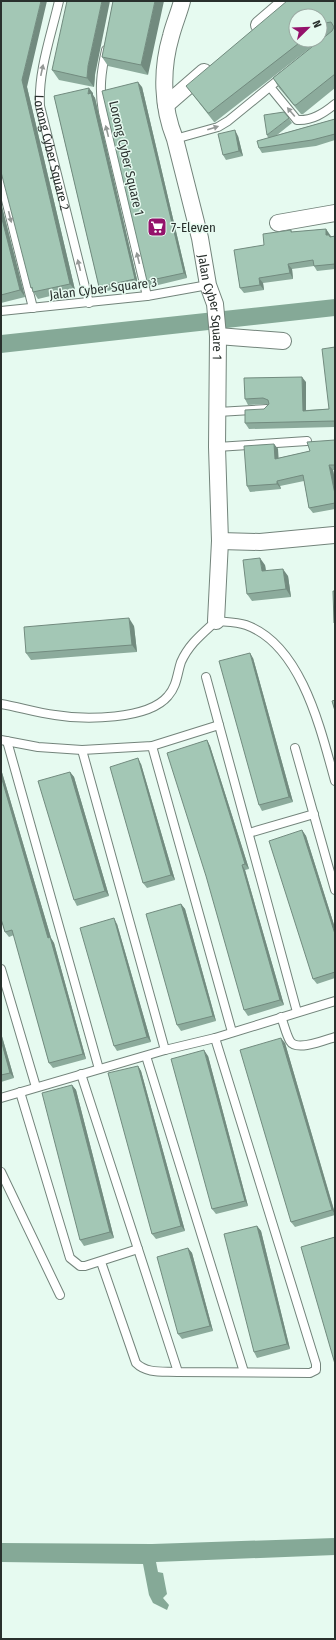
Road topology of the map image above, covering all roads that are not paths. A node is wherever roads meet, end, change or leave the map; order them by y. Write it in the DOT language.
graph roads {
  1 [pos="59,1"];
  2 [pos="182,1"];
  3 [pos="287,1"];
  4 [pos="245,37"];
  5 [pos="108,40"];
  6 [pos="214,63"];
  7 [pos="288,73"];
  8 [pos="270,87"];
  9 [pos="166,104"];
  10 [pos="335,104"];
  11 [pos="175,139"];
  12 [pos="1,180"];
  13 [pos="335,213"];
  14 [pos="278,224"];
  15 [pos="208,285"];
  16 [pos="147,296"];
  17 [pos="89,303"];
  18 [pos="33,308"];
  19 [pos="1,311"];
  20 [pos="217,332"];
  21 [pos="283,341"];
  22 [pos="268,409"];
  23 [pos="218,412"];
  24 [pos="307,441"];
  25 [pos="217,446"];
  26 [pos="334,535"];
  27 [pos="220,541"];
  28 [pos="216,621"];
  29 [pos="206,677"];
  30 [pos="1,704"];
  31 [pos="220,725"];
  32 [pos="4,740"];
  33 [pos="152,746"];
  34 [pos="295,748"];
  35 [pos="82,750"];
  36 [pos="335,781"];
  37 [pos="314,814"];
  38 [pos="249,834"];
  39 [pos="335,890"];
  40 [pos="1,969"];
  41 [pos="335,1001"];
  42 [pos="298,1012"];
  43 [pos="282,1017"];
  44 [pos="232,1032"];
  45 [pos="335,1037"];
  46 [pos="215,1038"];
  47 [pos="165,1050"];
  48 [pos="146,1056"];
  49 [pos="99,1069"];
  50 [pos="81,1074"];
  51 [pos="36,1087"];
  52 [pos="20,1092"];
  53 [pos="1,1098"];
  54 [pos="1,1172"];
  55 [pos="138,1249"];
  56 [pos="101,1262"];
  57 [pos="60,1295"];
  58 [pos="178,1372"];
  59 [pos="244,1372"];
  17 -- 1 [label="lane, Lorong Cyber Square 2, one-way"];
  2 -- 9 [label="street, Jalan Cyber Square 1"];
  3 -- 4 [label="street"];
  16 -- 5 [label="lane, Lorong Cyber Square 1, one-way"];
  6 -- 9 [label="street"];
  7 -- 8 [label="lane"];
  10 -- 8 [label="lane, one-way"];
  11 -- 8 [label="lane, one-way"];
  9 -- 11 [label="street, Jalan Cyber Square 1"];
  11 -- 15 [label="street, Jalan Cyber Square 1"];
  12 -- 18 [label="lane, one-way"];
  13 -- 14 [label="street"];
  15 -- 16 [label="lane, Jalan Cyber Square 3"];
  15 -- 20 [label="street, Jalan Cyber Square 1"];
  16 -- 17 [label="lane, Jalan Cyber Square 3"];
  17 -- 18 [label="lane, Jalan Cyber Square 3"];
  18 -- 19 [label="lane, Jalan Cyber Square 3"];
  20 -- 21 [label="street"];
  20 -- 23 [label="street, Jalan Cyber Square 1"];
  22 -- 23 [label="lane"];
  23 -- 25 [label="street, Jalan Cyber Square 1"];
  24 -- 25 [label="lane"];
  25 -- 27 [label="street, Jalan Cyber Square 1"];
  26 -- 27 [label="street"];
  27 -- 28 [label="street, Jalan Cyber Square 1"];
  28 -- 30 [label="lane"];
  28 -- 36 [label="lane"];
  29 -- 31 [label="lane"];
  31 -- 33 [label="lane"];
  31 -- 38 [label="lane"];
  32 -- 35 [label="lane"];
  32 -- 49 [label="lane"];
  33 -- 35 [label="lane"];
  33 -- 44 [label="lane"];
  34 -- 37 [label="lane"];
  35 -- 47 [label="lane"];
  37 -- 38 [label="lane"];
  37 -- 39 [label="lane"];
  38 -- 42 [label="lane"];
  40 -- 51 [label="lane"];
  41 -- 42 [label="lane"];
  42 -- 43 [label="lane"];
  43 -- 44 [label="lane"];
  43 -- 45 [label="lane"];
  44 -- 46 [label="lane"];
  46 -- 47 [label="lane"];
  46 -- 59 [label="lane"];
  47 -- 48 [label="lane"];
  48 -- 49 [label="lane"];
  48 -- 59 [label="lane"];
  49 -- 50 [label="lane"];
  50 -- 51 [label="lane"];
  50 -- 55 [label="lane"];
  51 -- 52 [label="lane"];
  52 -- 53 [label="lane"];
  52 -- 56 [label="lane"];
  54 -- 57 [label="lane"];
  55 -- 56 [label="lane"];
  55 -- 58 [label="lane"];
  56 -- 58 [label="lane"];
  58 -- 59 [label="lane"];
}
